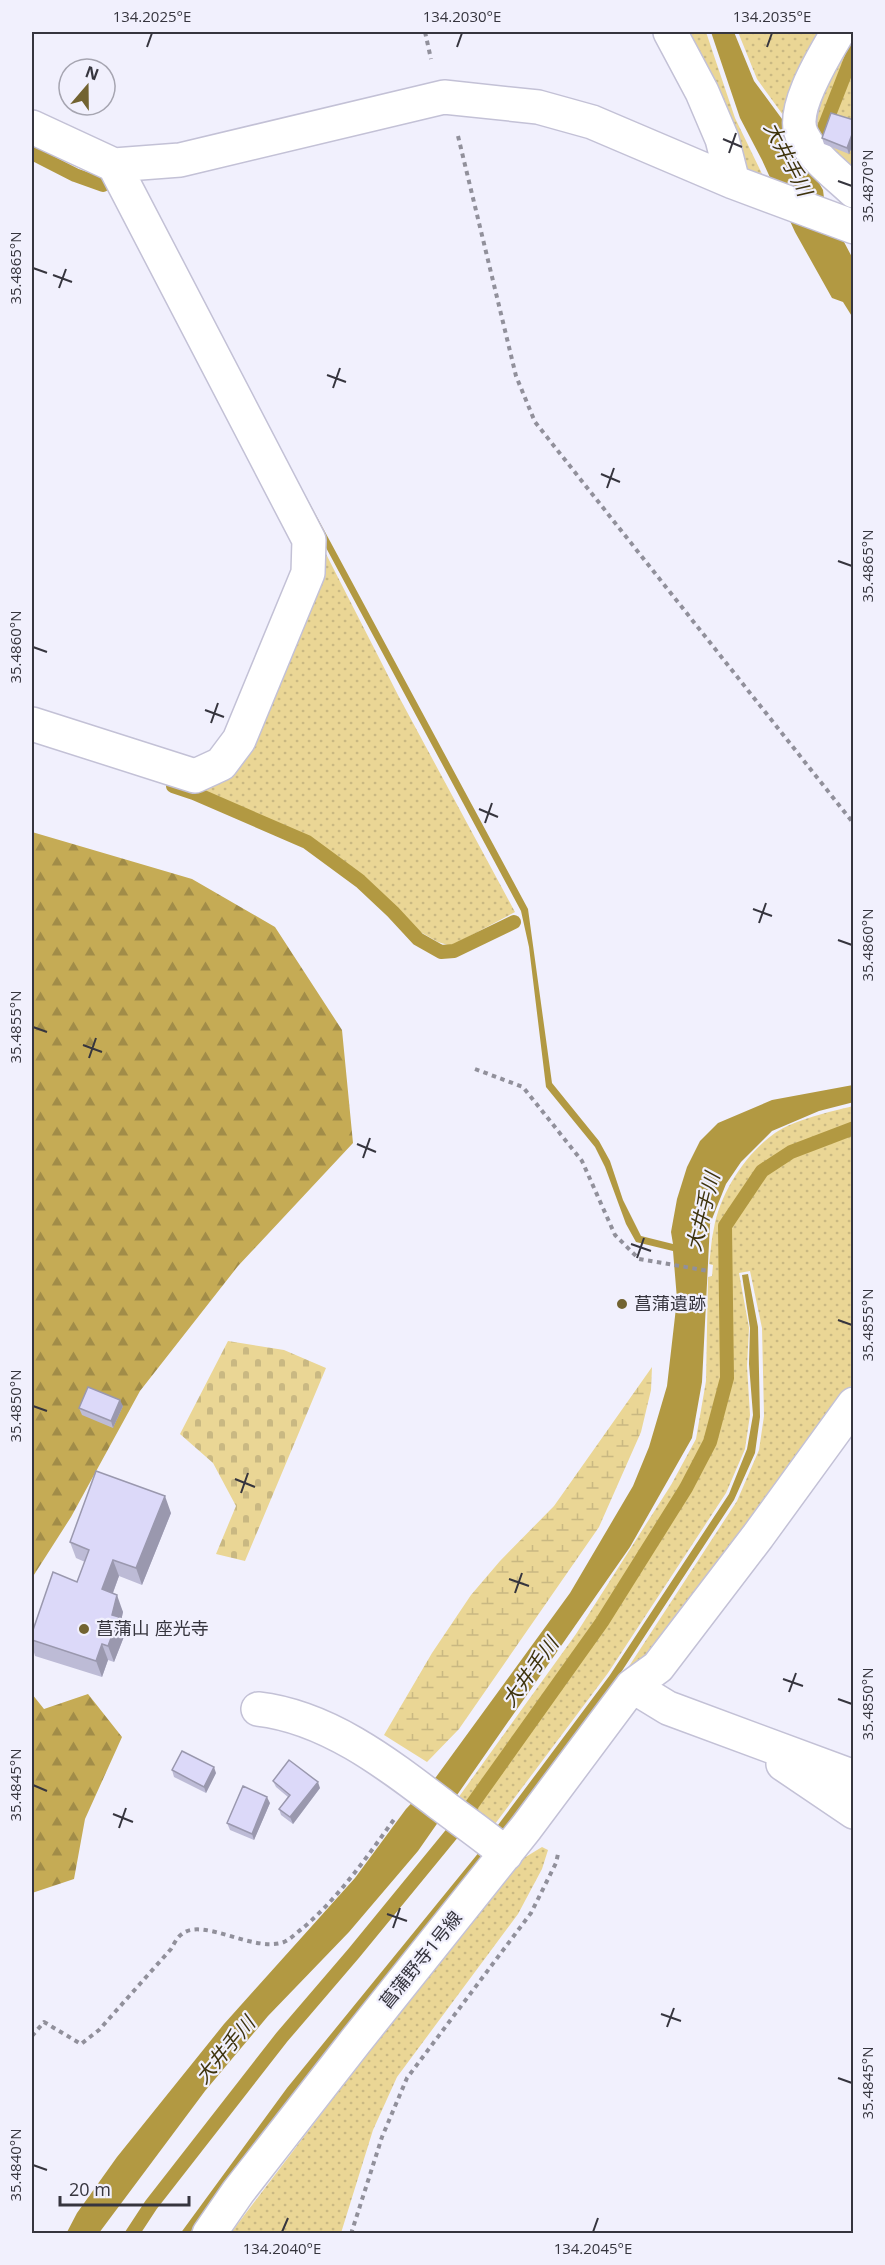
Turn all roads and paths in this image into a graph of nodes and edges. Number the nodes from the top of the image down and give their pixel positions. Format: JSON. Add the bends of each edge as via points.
{"nodes":[{"id":1,"x":425,"y":32,"type":"edge"},
{"id":2,"x":670,"y":32,"type":"edge"},
{"id":3,"x":838,"y":32,"type":"edge"},
{"id":4,"x":444,"y":97,"type":"junction"},
{"id":5,"x":32,"y":127,"type":"edge"},
{"id":6,"x":114,"y":165,"type":"junction"},
{"id":7,"x":743,"y":186,"type":"junction"},
{"id":8,"x":854,"y":191,"type":"edge"},
{"id":9,"x":851,"y":226,"type":"edge"},
{"id":10,"x":32,"y":724,"type":"edge"},
{"id":11,"x":854,"y":824,"type":"edge"},
{"id":12,"x":475,"y":1069,"type":"dead end"},
{"id":13,"x":709,"y":1271,"type":"dead end"},
{"id":14,"x":854,"y":1404,"type":"edge"},
{"id":15,"x":632,"y":1686,"type":"junction"},
{"id":16,"x":258,"y":1708,"type":"dead end"},
{"id":17,"x":738,"y":1733,"type":"junction"},
{"id":18,"x":854,"y":1777,"type":"edge"},
{"id":19,"x":399,"y":1812,"type":"dead end"},
{"id":20,"x":854,"y":1812,"type":"edge"},
{"id":21,"x":560,"y":1844,"type":"dead end"},
{"id":22,"x":506,"y":1854,"type":"junction"},
{"id":23,"x":32,"y":2036,"type":"edge"},
{"id":24,"x":209,"y":2234,"type":"edge"},
{"id":25,"x":351,"y":2234,"type":"edge"}],
"edges":[{"from":1,"to":4,"type":"path","via":[[437,86]]},
{"from":2,"to":7,"type":"street","via":[[702,92]]},
{"from":3,"to":8,"type":"street","via":[[814,73],[798,120],[802,136]]},
{"from":4,"to":6,"type":"street","via":[[180,160]]},
{"from":4,"to":7,"type":"street","via":[[538,106],[582,119]]},
{"from":4,"to":11,"type":"path","via":[[453,116],[516,376],[535,422]]},
{"from":5,"to":6,"type":"street"},
{"from":6,"to":10,"type":"street","via":[[309,540],[308,573],[239,740],[221,764],[195,776]]},
{"from":7,"to":9,"type":"street"},
{"from":12,"to":13,"type":"path","via":[[523,1088],[582,1161],[615,1235],[639,1259]]},
{"from":14,"to":15,"type":"street","name":"菖蒲野寺1号線","via":[[658,1667]]},
{"from":15,"to":17,"type":"street","via":[[668,1708]]},
{"from":15,"to":22,"type":"street","name":"菖蒲野寺1号線"},
{"from":16,"to":22,"type":"street","via":[[308,1720],[341,1736],[399,1773]]},
{"from":17,"to":18,"type":"street"},
{"from":17,"to":20,"type":"street"},
{"from":19,"to":23,"type":"path","via":[[356,1873],[286,1941],[266,1946],[201,1928],[188,1930],[99,2030],[81,2044],[44,2022]]},
{"from":21,"to":25,"type":"path","via":[[556,1863],[531,1913],[406,2078],[382,2137]]},
{"from":22,"to":24,"type":"street","name":"菖蒲野寺1号線","via":[[355,2042]]}]}
